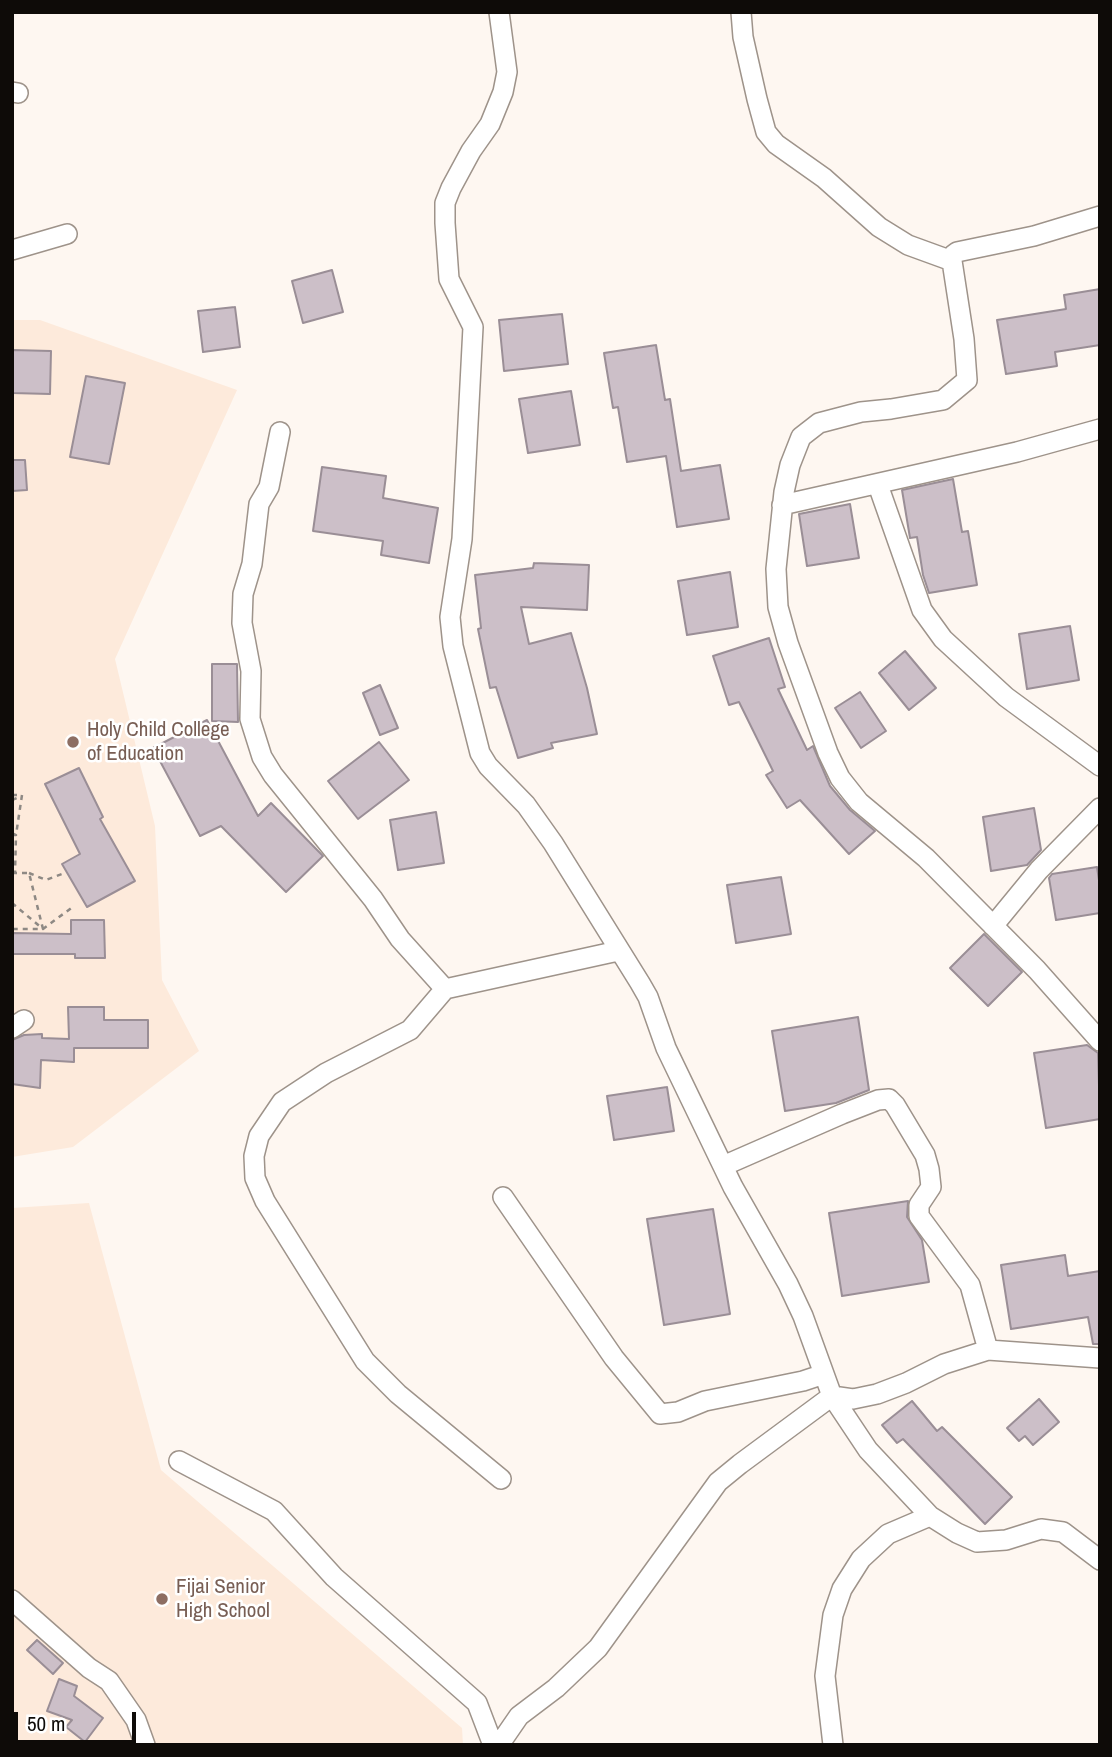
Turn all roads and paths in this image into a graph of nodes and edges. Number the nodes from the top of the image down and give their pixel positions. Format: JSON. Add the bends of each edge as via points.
{"nodes":[{"id":1,"x":499,"y":12,"type":"edge"},
{"id":2,"x":741,"y":12,"type":"edge"},
{"id":3,"x":1100,"y":216,"type":"edge"},
{"id":4,"x":67,"y":234,"type":"dead end"},
{"id":5,"x":12,"y":250,"type":"edge"},
{"id":6,"x":951,"y":261,"type":"junction"},
{"id":7,"x":1100,"y":429,"type":"edge"},
{"id":8,"x":280,"y":432,"type":"dead end"},
{"id":9,"x":878,"y":485,"type":"junction"},
{"id":10,"x":782,"y":505,"type":"junction"},
{"id":11,"x":1100,"y":766,"type":"edge"},
{"id":12,"x":12,"y":798,"type":"edge"},
{"id":13,"x":1100,"y":808,"type":"edge"},
{"id":14,"x":14,"y":834,"type":"edge"},
{"id":15,"x":14,"y":873,"type":"edge"},
{"id":16,"x":29,"y":873,"type":"junction"},
{"id":17,"x":62,"y":874,"type":"dead end"},
{"id":18,"x":12,"y":903,"type":"edge"},
{"id":19,"x":74,"y":906,"type":"dead end"},
{"id":20,"x":993,"y":926,"type":"junction"},
{"id":21,"x":12,"y":929,"type":"edge"},
{"id":22,"x":43,"y":929,"type":"junction"},
{"id":23,"x":618,"y":951,"type":"junction"},
{"id":24,"x":445,"y":989,"type":"junction"},
{"id":25,"x":1100,"y":1041,"type":"edge"},
{"id":26,"x":723,"y":1166,"type":"junction"},
{"id":27,"x":503,"y":1197,"type":"dead end"},
{"id":28,"x":988,"y":1350,"type":"junction"},
{"id":29,"x":1100,"y":1358,"type":"edge"},
{"id":30,"x":824,"y":1374,"type":"junction"},
{"id":31,"x":832,"y":1396,"type":"junction"},
{"id":32,"x":179,"y":1461,"type":"dead end"},
{"id":33,"x":501,"y":1479,"type":"dead end"},
{"id":34,"x":930,"y":1516,"type":"junction"},
{"id":35,"x":1100,"y":1560,"type":"edge"},
{"id":36,"x":12,"y":1600,"type":"edge"},
{"id":37,"x":145,"y":1745,"type":"edge"},
{"id":38,"x":493,"y":1745,"type":"edge"},
{"id":39,"x":499,"y":1745,"type":"edge"},
{"id":40,"x":833,"y":1745,"type":"edge"}],
"edges":[{"from":1,"to":23,"type":"street","via":[[507,72],[503,92],[446,203],[449,278],[473,327],[462,539],[450,617],[453,646],[488,766],[526,805],[553,843]]},
{"from":2,"to":6,"type":"street","via":[[757,99],[766,132],[776,144],[824,178],[879,227],[908,245]]},
{"from":3,"to":6,"type":"street","via":[[957,252]]},
{"from":4,"to":5,"type":"street"},
{"from":6,"to":10,"type":"street","via":[[967,380],[943,400],[819,423],[802,437],[790,465]]},
{"from":7,"to":9,"type":"street"},
{"from":8,"to":24,"type":"street","via":[[269,486],[259,504],[252,564],[243,594],[255,739],[262,757],[300,810]]},
{"from":9,"to":10,"type":"street"},
{"from":9,"to":11,"type":"street","via":[[922,610],[943,639],[1006,697]]},
{"from":10,"to":20,"type":"street","via":[[778,607],[840,778],[859,802],[926,858]]},
{"from":12,"to":14,"type":"path","via":[[22,795]]},
{"from":13,"to":20,"type":"street","via":[[1039,870]]},
{"from":14,"to":15,"type":"path"},
{"from":15,"to":16,"type":"path"},
{"from":16,"to":17,"type":"path","via":[[46,880]]},
{"from":16,"to":22,"type":"path"},
{"from":18,"to":22,"type":"path"},
{"from":19,"to":22,"type":"path"},
{"from":20,"to":25,"type":"street"},
{"from":21,"to":22,"type":"path"},
{"from":23,"to":24,"type":"street"},
{"from":23,"to":26,"type":"street","via":[[648,997],[666,1048]]},
{"from":24,"to":33,"type":"street","via":[[410,1030],[326,1073],[282,1102],[259,1136],[255,1178],[365,1361]]},
{"from":26,"to":28,"type":"street","via":[[842,1114],[889,1099],[929,1169],[931,1187],[919,1205],[919,1216],[970,1285]]},
{"from":26,"to":30,"type":"street","via":[[788,1284]]},
{"from":27,"to":30,"type":"street","via":[[614,1358],[660,1414]]},
{"from":28,"to":29,"type":"street"},
{"from":28,"to":31,"type":"street","via":[[877,1394],[853,1399]]},
{"from":30,"to":31,"type":"street"},
{"from":31,"to":34,"type":"street","via":[[868,1450]]},
{"from":31,"to":39,"type":"street","via":[[718,1482],[598,1648],[519,1716]]},
{"from":32,"to":38,"type":"street","via":[[274,1511],[334,1577],[477,1703]]},
{"from":34,"to":35,"type":"street","via":[[977,1542],[1041,1529],[1063,1532]]},
{"from":34,"to":40,"type":"street","via":[[888,1534],[861,1559],[842,1589],[833,1615],[825,1676]]},
{"from":36,"to":37,"type":"street","via":[[108,1681],[136,1720]]}]}
